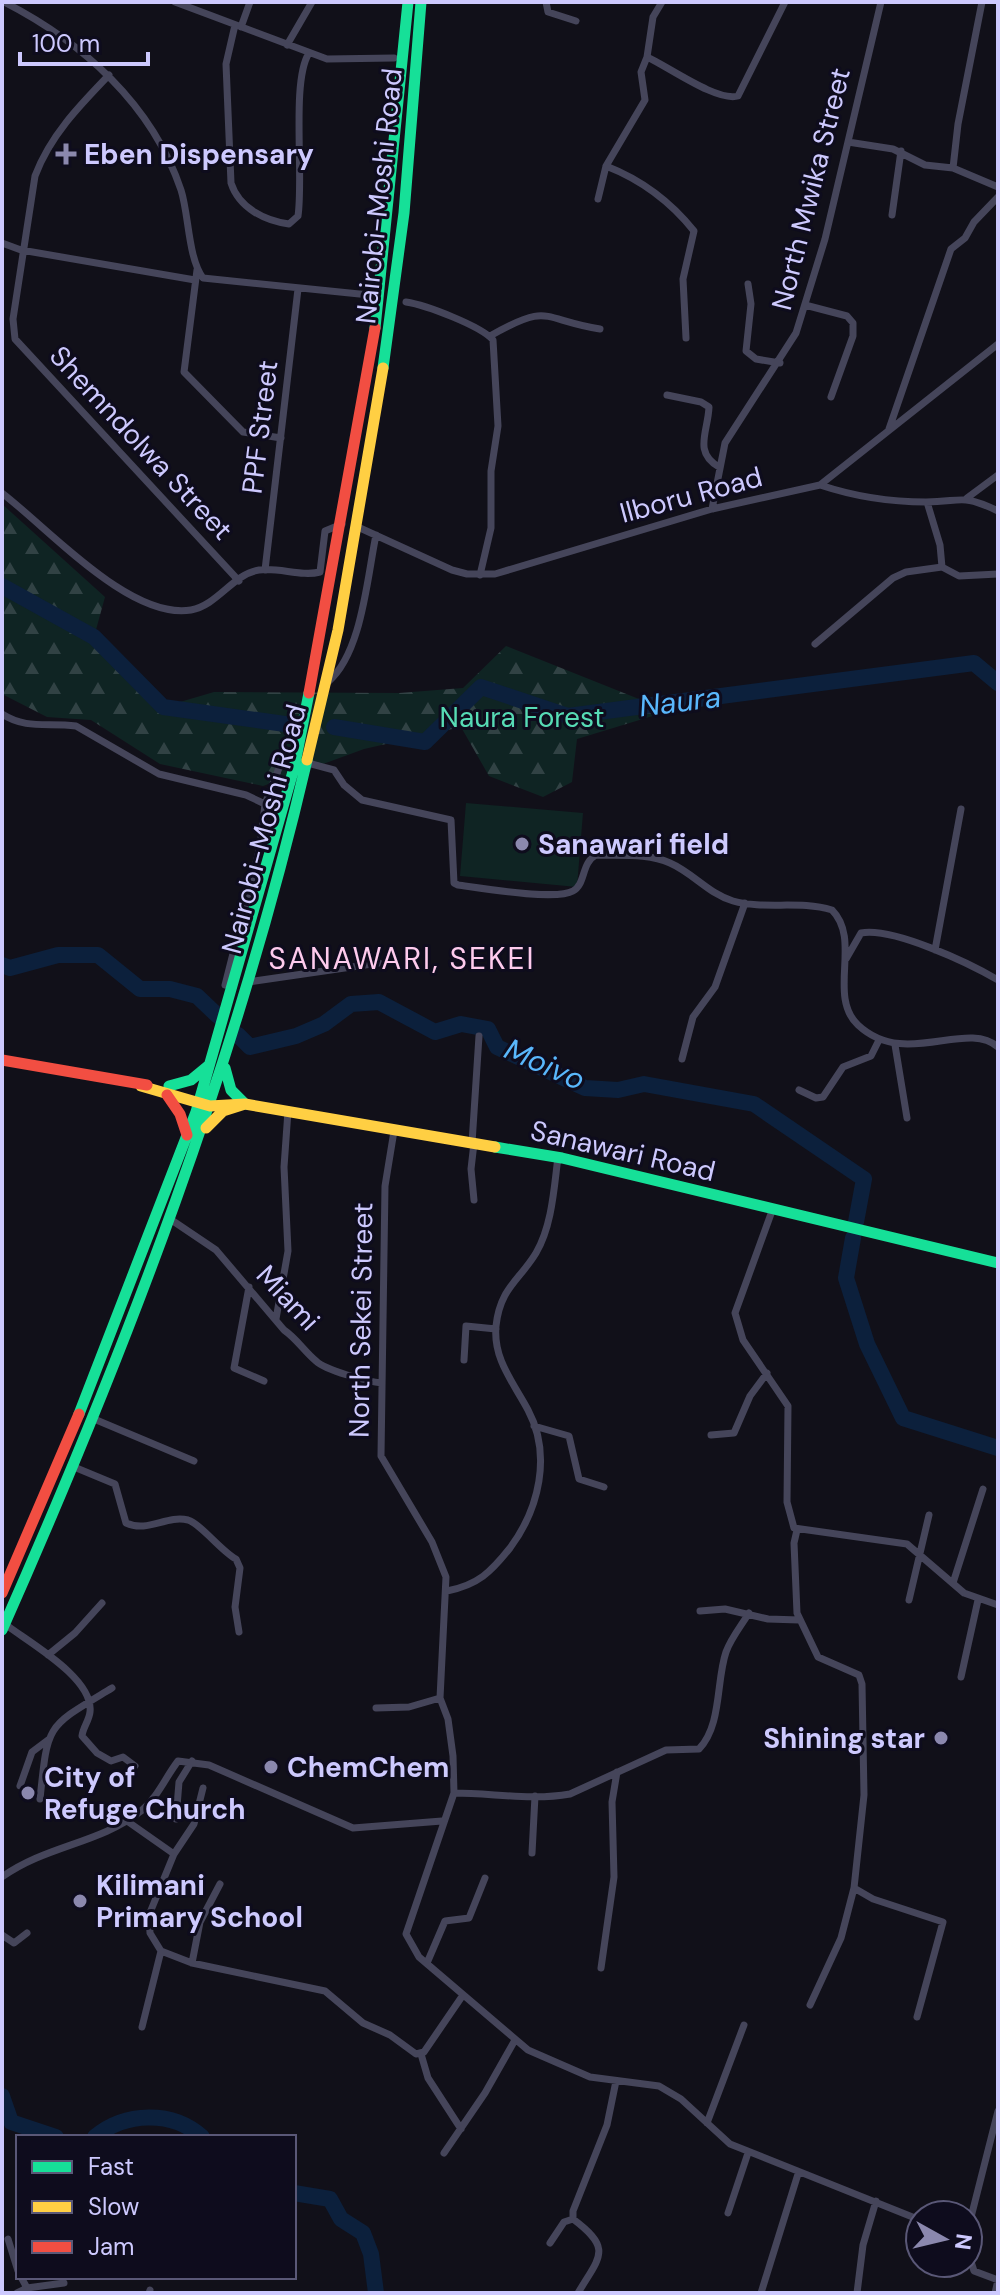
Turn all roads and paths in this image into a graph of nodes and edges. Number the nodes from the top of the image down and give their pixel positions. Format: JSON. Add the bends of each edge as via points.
{"nodes":[{"id":1,"x":4,"y":2,"type":"edge"},
{"id":2,"x":250,"y":2,"type":"edge"},
{"id":3,"x":312,"y":2,"type":"edge"},
{"id":4,"x":408,"y":2,"type":"edge"},
{"id":5,"x":421,"y":2,"type":"edge"},
{"id":6,"x":546,"y":2,"type":"edge"},
{"id":7,"x":662,"y":2,"type":"edge"},
{"id":8,"x":785,"y":2,"type":"edge"},
{"id":9,"x":881,"y":2,"type":"edge"},
{"id":10,"x":982,"y":2,"type":"edge"},
{"id":11,"x":181,"y":3,"type":"edge"},
{"id":12,"x":576,"y":21,"type":"dead end"},
{"id":13,"x":238,"y":26,"type":"junction"},
{"id":14,"x":287,"y":45,"type":"junction"},
{"id":15,"x":309,"y":53,"type":"junction"},
{"id":16,"x":647,"y":57,"type":"junction"},
{"id":17,"x":394,"y":58,"type":"dead end"},
{"id":18,"x":109,"y":75,"type":"junction"},
{"id":19,"x":848,"y":142,"type":"junction"},
{"id":20,"x":901,"y":151,"type":"junction"},
{"id":21,"x":606,"y":166,"type":"junction"},
{"id":22,"x":953,"y":168,"type":"junction"},
{"id":23,"x":998,"y":187,"type":"edge"},
{"id":24,"x":998,"y":197,"type":"edge"},
{"id":25,"x":598,"y":199,"type":"dead end"},
{"id":26,"x":892,"y":215,"type":"dead end"},
{"id":27,"x":2,"y":243,"type":"edge"},
{"id":28,"x":21,"y":250,"type":"junction"},
{"id":29,"x":197,"y":270,"type":"junction"},
{"id":30,"x":195,"y":280,"type":"junction"},
{"id":31,"x":748,"y":284,"type":"dead end"},
{"id":32,"x":298,"y":289,"type":"junction"},
{"id":33,"x":380,"y":296,"type":"junction"},
{"id":34,"x":406,"y":302,"type":"dead end"},
{"id":35,"x":805,"y":305,"type":"junction"},
{"id":36,"x":600,"y":329,"type":"dead end"},
{"id":37,"x":490,"y":336,"type":"junction"},
{"id":38,"x":686,"y":338,"type":"dead end"},
{"id":39,"x":998,"y":344,"type":"edge"},
{"id":40,"x":780,"y":363,"type":"junction"},
{"id":41,"x":667,"y":395,"type":"dead end"},
{"id":42,"x":831,"y":397,"type":"dead end"},
{"id":43,"x":889,"y":430,"type":"junction"},
{"id":44,"x":281,"y":438,"type":"junction"},
{"id":45,"x":719,"y":467,"type":"junction"},
{"id":46,"x":998,"y":475,"type":"edge"},
{"id":47,"x":820,"y":485,"type":"junction"},
{"id":48,"x":2,"y":493,"type":"edge"},
{"id":49,"x":967,"y":498,"type":"junction"},
{"id":50,"x":927,"y":502,"type":"junction"},
{"id":51,"x":712,"y":509,"type":"junction"},
{"id":52,"x":998,"y":511,"type":"edge"},
{"id":53,"x":342,"y":524,"type":"junction"},
{"id":54,"x":360,"y":528,"type":"junction"},
{"id":55,"x":376,"y":535,"type":"junction"},
{"id":56,"x":942,"y":567,"type":"junction"},
{"id":57,"x":265,"y":570,"type":"junction"},
{"id":58,"x":998,"y":574,"type":"edge"},
{"id":59,"x":480,"y":575,"type":"junction"},
{"id":60,"x":239,"y":581,"type":"junction"},
{"id":61,"x":815,"y":644,"type":"dead end"},
{"id":62,"x":327,"y":683,"type":"junction"},
{"id":63,"x":2,"y":714,"type":"edge"},
{"id":64,"x":300,"y":741,"type":"junction"},
{"id":65,"x":308,"y":763,"type":"junction"},
{"id":66,"x":265,"y":804,"type":"junction"},
{"id":67,"x":961,"y":809,"type":"dead end"},
{"id":68,"x":745,"y":903,"type":"junction"},
{"id":69,"x":935,"y":950,"type":"junction"},
{"id":70,"x":846,"y":959,"type":"junction"},
{"id":71,"x":379,"y":963,"type":"dead end"},
{"id":72,"x":998,"y":980,"type":"edge"},
{"id":73,"x":248,"y":982,"type":"junction"},
{"id":74,"x":227,"y":1007,"type":"junction"},
{"id":75,"x":479,"y":1036,"type":"dead end"},
{"id":76,"x":879,"y":1040,"type":"junction"},
{"id":77,"x":895,"y":1045,"type":"junction"},
{"id":78,"x":998,"y":1047,"type":"edge"},
{"id":79,"x":228,"y":1051,"type":"junction"},
{"id":80,"x":682,"y":1059,"type":"dead end"},
{"id":81,"x":2,"y":1060,"type":"edge"},
{"id":82,"x":208,"y":1066,"type":"junction"},
{"id":83,"x":168,"y":1090,"type":"junction"},
{"id":84,"x":799,"y":1090,"type":"dead end"},
{"id":85,"x":206,"y":1098,"type":"junction"},
{"id":86,"x":239,"y":1103,"type":"junction"},
{"id":87,"x":288,"y":1111,"type":"junction"},
{"id":88,"x":907,"y":1118,"type":"dead end"},
{"id":89,"x":394,"y":1131,"type":"junction"},
{"id":90,"x":202,"y":1133,"type":"junction"},
{"id":91,"x":187,"y":1135,"type":"junction"},
{"id":92,"x":473,"y":1143,"type":"junction"},
{"id":93,"x":558,"y":1157,"type":"junction"},
{"id":94,"x":474,"y":1200,"type":"dead end"},
{"id":95,"x":772,"y":1211,"type":"junction"},
{"id":96,"x":173,"y":1221,"type":"junction"},
{"id":97,"x":998,"y":1263,"type":"edge"},
{"id":98,"x":249,"y":1287,"type":"junction"},
{"id":99,"x":276,"y":1319,"type":"junction"},
{"id":100,"x":496,"y":1329,"type":"junction"},
{"id":101,"x":464,"y":1360,"type":"dead end"},
{"id":102,"x":767,"y":1373,"type":"junction"},
{"id":103,"x":264,"y":1381,"type":"dead end"},
{"id":104,"x":382,"y":1383,"type":"junction"},
{"id":105,"x":94,"y":1419,"type":"junction"},
{"id":106,"x":534,"y":1426,"type":"junction"},
{"id":107,"x":711,"y":1435,"type":"dead end"},
{"id":108,"x":194,"y":1461,"type":"dead end"},
{"id":109,"x":74,"y":1467,"type":"junction"},
{"id":110,"x":604,"y":1487,"type":"dead end"},
{"id":111,"x":983,"y":1489,"type":"dead end"},
{"id":112,"x":929,"y":1515,"type":"dead end"},
{"id":113,"x":797,"y":1530,"type":"junction"},
{"id":114,"x":920,"y":1554,"type":"junction"},
{"id":115,"x":953,"y":1583,"type":"junction"},
{"id":116,"x":447,"y":1591,"type":"junction"},
{"id":117,"x":2,"y":1593,"type":"edge"},
{"id":118,"x":909,"y":1600,"type":"dead end"},
{"id":119,"x":978,"y":1600,"type":"junction"},
{"id":120,"x":102,"y":1603,"type":"dead end"},
{"id":121,"x":998,"y":1605,"type":"edge"},
{"id":122,"x":700,"y":1611,"type":"dead end"},
{"id":123,"x":749,"y":1613,"type":"junction"},
{"id":124,"x":799,"y":1620,"type":"junction"},
{"id":125,"x":3,"y":1627,"type":"edge"},
{"id":126,"x":239,"y":1632,"type":"dead end"},
{"id":127,"x":48,"y":1655,"type":"junction"},
{"id":128,"x":961,"y":1677,"type":"dead end"},
{"id":129,"x":112,"y":1688,"type":"dead end"},
{"id":130,"x":440,"y":1698,"type":"junction"},
{"id":131,"x":89,"y":1702,"type":"junction"},
{"id":132,"x":376,"y":1708,"type":"dead end"},
{"id":133,"x":48,"y":1740,"type":"junction"},
{"id":134,"x":192,"y":1761,"type":"junction"},
{"id":135,"x":135,"y":1766,"type":"dead end"},
{"id":136,"x":617,"y":1772,"type":"junction"},
{"id":137,"x":20,"y":1786,"type":"dead end"},
{"id":138,"x":203,"y":1788,"type":"dead end"},
{"id":139,"x":454,"y":1793,"type":"junction"},
{"id":140,"x":535,"y":1796,"type":"junction"},
{"id":141,"x":40,"y":1799,"type":"dead end"},
{"id":142,"x":176,"y":1819,"type":"dead end"},
{"id":143,"x":127,"y":1821,"type":"junction"},
{"id":144,"x":442,"y":1821,"type":"junction"},
{"id":145,"x":532,"y":1853,"type":"dead end"},
{"id":146,"x":174,"y":1854,"type":"junction"},
{"id":147,"x":2,"y":1877,"type":"edge"},
{"id":148,"x":485,"y":1878,"type":"dead end"},
{"id":149,"x":220,"y":1884,"type":"dead end"},
{"id":150,"x":854,"y":1888,"type":"junction"},
{"id":151,"x":27,"y":1933,"type":"dead end"},
{"id":152,"x":2,"y":1935,"type":"edge"},
{"id":153,"x":161,"y":1951,"type":"junction"},
{"id":154,"x":192,"y":1963,"type":"junction"},
{"id":155,"x":427,"y":1963,"type":"junction"},
{"id":156,"x":601,"y":1968,"type":"dead end"},
{"id":157,"x":463,"y":1995,"type":"junction"},
{"id":158,"x":810,"y":2005,"type":"dead end"},
{"id":159,"x":917,"y":2017,"type":"dead end"},
{"id":160,"x":744,"y":2025,"type":"dead end"},
{"id":161,"x":142,"y":2027,"type":"dead end"},
{"id":162,"x":515,"y":2040,"type":"junction"},
{"id":163,"x":421,"y":2054,"type":"junction"},
{"id":164,"x":616,"y":2081,"type":"junction"},
{"id":165,"x":998,"y":2111,"type":"edge"},
{"id":166,"x":707,"y":2123,"type":"junction"},
{"id":167,"x":461,"y":2129,"type":"junction"},
{"id":168,"x":444,"y":2153,"type":"dead end"},
{"id":169,"x":748,"y":2153,"type":"junction"},
{"id":170,"x":798,"y":2174,"type":"junction"},
{"id":171,"x":976,"y":2199,"type":"edge"},
{"id":172,"x":876,"y":2201,"type":"junction"},
{"id":173,"x":728,"y":2213,"type":"dead end"},
{"id":174,"x":904,"y":2213,"type":"edge"},
{"id":175,"x":573,"y":2219,"type":"junction"},
{"id":176,"x":8,"y":2239,"type":"dead end"},
{"id":177,"x":550,"y":2243,"type":"dead end"},
{"id":178,"x":16,"y":2265,"type":"edge"},
{"id":179,"x":22,"y":2279,"type":"edge"},
{"id":180,"x":998,"y":2280,"type":"edge"},
{"id":181,"x":64,"y":2283,"type":"dead end"},
{"id":182,"x":27,"y":2288,"type":"junction"},
{"id":183,"x":17,"y":2293,"type":"edge"},
{"id":184,"x":578,"y":2293,"type":"edge"},
{"id":185,"x":761,"y":2293,"type":"edge"},
{"id":186,"x":857,"y":2293,"type":"edge"},
{"id":187,"x":995,"y":2293,"type":"edge"}],
"edges":[{"from":1,"to":18,"type":"street","via":[[45,23]]},
{"from":2,"to":13,"type":"street"},
{"from":3,"to":14,"type":"street"},
{"from":4,"to":33,"type":"main road","name":"Nairobi-Moshi Road"},
{"from":5,"to":54,"type":"main road","name":"Nairobi-Moshi Road","via":[[394,301]]},
{"from":6,"to":12,"type":"street","via":[[548,12]]},
{"from":7,"to":16,"type":"street","via":[[653,17]]},
{"from":8,"to":16,"type":"street","via":[[738,96],[711,92]]},
{"from":9,"to":19,"type":"street","name":"North Mwika Street"},
{"from":10,"to":22,"type":"street"},
{"from":11,"to":13,"type":"street"},
{"from":13,"to":14,"type":"street"},
{"from":13,"to":15,"type":"street","via":[[226,64],[231,183],[240,199],[271,221],[289,224],[298,216],[300,82]]},
{"from":14,"to":15,"type":"street"},
{"from":15,"to":17,"type":"street","via":[[338,61]]},
{"from":16,"to":21,"type":"street","via":[[640,77],[643,104]]},
{"from":18,"to":28,"type":"street","via":[[43,154]]},
{"from":18,"to":29,"type":"street","via":[[173,169]]},
{"from":19,"to":20,"type":"street"},
{"from":19,"to":35,"type":"street","name":"North Mwika Street"},
{"from":20,"to":22,"type":"street","via":[[925,165]]},
{"from":20,"to":26,"type":"street"},
{"from":21,"to":25,"type":"street"},
{"from":21,"to":38,"type":"street","via":[[661,196],[694,231],[683,279]]},
{"from":22,"to":23,"type":"street"},
{"from":24,"to":43,"type":"street","via":[[951,249]]},
{"from":27,"to":28,"type":"street"},
{"from":28,"to":30,"type":"street"},
{"from":28,"to":60,"type":"street","name":"Shemndolwa Street","via":[[11,335]]},
{"from":29,"to":30,"type":"street"},
{"from":29,"to":32,"type":"street","via":[[214,281]]},
{"from":30,"to":44,"type":"street","via":[[184,372],[243,432]]},
{"from":31,"to":40,"type":"street","via":[[746,351],[756,359]]},
{"from":32,"to":33,"type":"street"},
{"from":32,"to":44,"type":"street","name":"PPF Street"},
{"from":33,"to":53,"type":"main road","name":"Nairobi-Moshi Road"},
{"from":34,"to":37,"type":"street"},
{"from":35,"to":40,"type":"street","name":"North Mwika Street"},
{"from":35,"to":42,"type":"street","via":[[847,316],[853,323]]},
{"from":36,"to":37,"type":"street","via":[[544,313]]},
{"from":37,"to":59,"type":"street","via":[[498,426],[491,528]]},
{"from":39,"to":43,"type":"street","name":"Ilboru Road"},
{"from":40,"to":45,"type":"street","name":"North Mwika Street","via":[[733,428]]},
{"from":41,"to":45,"type":"street","via":[[709,407],[702,449]]},
{"from":43,"to":47,"type":"street","name":"Ilboru Road"},
{"from":44,"to":57,"type":"street","name":"PPF Street"},
{"from":45,"to":51,"type":"street","name":"North Mwika Street"},
{"from":46,"to":49,"type":"street"},
{"from":47,"to":50,"type":"street","via":[[863,496]]},
{"from":47,"to":51,"type":"street","name":"Ilboru Road"},
{"from":48,"to":60,"type":"street","via":[[125,594],[149,607],[194,610]]},
{"from":49,"to":50,"type":"street"},
{"from":49,"to":52,"type":"street"},
{"from":50,"to":56,"type":"street"},
{"from":51,"to":59,"type":"street","name":"Ilboru Road"},
{"from":53,"to":57,"type":"street","via":[[325,531],[320,572]]},
{"from":53,"to":64,"type":"main road","name":"Nairobi-Moshi Road"},
{"from":54,"to":55,"type":"street","name":"Ilboru Road"},
{"from":54,"to":62,"type":"main road","name":"Nairobi-Moshi Road"},
{"from":55,"to":59,"type":"street","name":"Ilboru Road","via":[[452,570]]},
{"from":55,"to":62,"type":"street","via":[[353,641],[337,675]]},
{"from":56,"to":58,"type":"street","via":[[959,576]]},
{"from":56,"to":61,"type":"street","via":[[893,578]]},
{"from":57,"to":60,"type":"street"},
{"from":62,"to":65,"type":"main road","name":"Nairobi-Moshi Road"},
{"from":63,"to":66,"type":"street","via":[[28,726],[76,726],[159,774]]},
{"from":64,"to":66,"type":"street","via":[[279,768]]},
{"from":64,"to":74,"type":"main road","name":"Nairobi-Moshi Road"},
{"from":65,"to":68,"type":"street","via":[[334,770],[362,800],[451,820],[453,877],[458,885],[571,892],[596,855],[648,857],[667,861],[714,893]]},
{"from":65,"to":73,"type":"main road","name":"Nairobi-Moshi Road"},
{"from":66,"to":74,"type":"street","via":[[260,847],[222,1001]]},
{"from":67,"to":69,"type":"street"},
{"from":68,"to":70,"type":"street","via":[[800,903],[832,910],[843,926]]},
{"from":68,"to":80,"type":"street","via":[[715,987],[693,1017]]},
{"from":69,"to":70,"type":"street","via":[[865,932]]},
{"from":69,"to":72,"type":"street"},
{"from":70,"to":76,"type":"street","via":[[849,1012]]},
{"from":71,"to":73,"type":"street"},
{"from":73,"to":79,"type":"main road","name":"Nairobi-Moshi Road"},
{"from":74,"to":82,"type":"main road","name":"Nairobi-Moshi Road"},
{"from":75,"to":92,"type":"street"},
{"from":76,"to":77,"type":"street"},
{"from":76,"to":84,"type":"street","via":[[871,1056],[843,1067],[823,1097]]},
{"from":77,"to":78,"type":"street","via":[[970,1039]]},
{"from":77,"to":88,"type":"street"},
{"from":79,"to":85,"type":"main road","name":"Nairobi-Moshi Road"},
{"from":79,"to":86,"type":"main road","via":[[225,1079]]},
{"from":81,"to":83,"type":"main road","name":"Sanawari Road"},
{"from":82,"to":83,"type":"main road"},
{"from":82,"to":85,"type":"main road","name":"Nairobi-Moshi Road"},
{"from":83,"to":85,"type":"main road","name":"Sanawari Road"},
{"from":83,"to":91,"type":"main road"},
{"from":85,"to":86,"type":"main road","name":"Sanawari Road"},
{"from":85,"to":90,"type":"main road","name":"Nairobi-Moshi Road"},
{"from":85,"to":91,"type":"main road","name":"Nairobi-Moshi Road"},
{"from":86,"to":87,"type":"main road","name":"Sanawari Road"},
{"from":86,"to":90,"type":"main road"},
{"from":87,"to":89,"type":"main road","name":"Sanawari Road"},
{"from":87,"to":99,"type":"street","via":[[288,1251]]},
{"from":89,"to":92,"type":"main road","name":"Sanawari Road"},
{"from":89,"to":104,"type":"street","name":"North Sekei Street","via":[[385,1186]]},
{"from":90,"to":96,"type":"main road","name":"Nairobi-Moshi Road"},
{"from":91,"to":117,"type":"main road","name":"Nairobi-Moshi Road","via":[[74,1428]]},
{"from":92,"to":93,"type":"main road","name":"Sanawari Road"},
{"from":92,"to":94,"type":"street"},
{"from":93,"to":95,"type":"main road","name":"Sanawari Road"},
{"from":93,"to":100,"type":"street","via":[[540,1242],[505,1291]]},
{"from":95,"to":97,"type":"main road","name":"Sanawari Road"},
{"from":95,"to":102,"type":"street","via":[[735,1313],[743,1340]]},
{"from":96,"to":98,"type":"street","name":"Miami","via":[[216,1250]]},
{"from":96,"to":105,"type":"main road","name":"Nairobi-Moshi Road"},
{"from":98,"to":99,"type":"street","name":"Miami"},
{"from":98,"to":103,"type":"street","via":[[234,1365]]},
{"from":99,"to":104,"type":"street","name":"Miami","via":[[317,1362]]},
{"from":100,"to":101,"type":"street","via":[[466,1326]]},
{"from":100,"to":106,"type":"street","via":[[499,1359]]},
{"from":102,"to":107,"type":"street","via":[[734,1433]]},
{"from":102,"to":113,"type":"street","via":[[788,1406],[787,1502]]},
{"from":104,"to":116,"type":"street","name":"North Sekei Street","via":[[381,1456],[432,1542]]},
{"from":105,"to":108,"type":"street"},
{"from":105,"to":109,"type":"main road","name":"Nairobi-Moshi Road"},
{"from":106,"to":110,"type":"street","via":[[569,1436],[579,1479]]},
{"from":106,"to":116,"type":"street","via":[[540,1488],[531,1512],[486,1577]]},
{"from":109,"to":125,"type":"main road","name":"Nairobi-Moshi Road"},
{"from":109,"to":126,"type":"street","via":[[115,1484],[126,1523],[138,1527],[192,1521],[236,1559]]},
{"from":111,"to":115,"type":"street"},
{"from":112,"to":114,"type":"street"},
{"from":113,"to":114,"type":"street","via":[[897,1541]]},
{"from":113,"to":124,"type":"street"},
{"from":114,"to":115,"type":"street"},
{"from":114,"to":118,"type":"street"},
{"from":115,"to":119,"type":"street"},
{"from":116,"to":130,"type":"street","name":"North Sekei Street"},
{"from":119,"to":121,"type":"street"},
{"from":119,"to":128,"type":"street"},
{"from":120,"to":127,"type":"street"},
{"from":122,"to":123,"type":"street"},
{"from":123,"to":124,"type":"street"},
{"from":123,"to":136,"type":"street","via":[[727,1649],[704,1744],[690,1751],[666,1750]]},
{"from":124,"to":150,"type":"street","via":[[818,1657],[862,1679],[864,1795]]},
{"from":125,"to":127,"type":"street"},
{"from":127,"to":131,"type":"street","via":[[74,1677]]},
{"from":129,"to":131,"type":"street"},
{"from":130,"to":132,"type":"street","via":[[409,1707]]},
{"from":130,"to":139,"type":"street","name":"North Sekei Street","via":[[452,1739]]},
{"from":131,"to":133,"type":"street","via":[[58,1722]]},
{"from":131,"to":135,"type":"street","via":[[85,1740],[107,1760],[123,1757]]},
{"from":133,"to":137,"type":"street","via":[[32,1752]]},
{"from":133,"to":141,"type":"street"},
{"from":134,"to":142,"type":"street","via":[[179,1782]]},
{"from":134,"to":143,"type":"street","via":[[178,1761],[159,1793]]},
{"from":134,"to":144,"type":"street","via":[[353,1828]]},
{"from":136,"to":140,"type":"street","via":[[570,1794]]},
{"from":136,"to":156,"type":"street","via":[[611,1815],[614,1877]]},
{"from":138,"to":146,"type":"street","via":[[194,1824]]},
{"from":139,"to":140,"type":"street"},
{"from":139,"to":144,"type":"street","name":"North Sekei Street"},
{"from":140,"to":145,"type":"street"},
{"from":143,"to":146,"type":"street"},
{"from":143,"to":147,"type":"street","via":[[96,1837],[52,1849]]},
{"from":144,"to":155,"type":"street","name":"North Sekei Street","via":[[406,1934]]},
{"from":146,"to":153,"type":"street","via":[[149,1915],[150,1933]]},
{"from":148,"to":155,"type":"street","via":[[467,1920],[445,1921]]},
{"from":149,"to":154,"type":"street","via":[[200,1922]]},
{"from":150,"to":158,"type":"street","via":[[841,1938]]},
{"from":150,"to":159,"type":"street","via":[[943,1922]]},
{"from":151,"to":152,"type":"street","via":[[14,1943]]},
{"from":153,"to":154,"type":"street"},
{"from":153,"to":161,"type":"street"},
{"from":154,"to":163,"type":"street","via":[[325,1991],[372,2029]]},
{"from":155,"to":157,"type":"street","name":"North Sekei Street"},
{"from":157,"to":162,"type":"street","name":"North Sekei Street"},
{"from":157,"to":163,"type":"street"},
{"from":160,"to":166,"type":"street"},
{"from":162,"to":164,"type":"street","name":"North Sekei Street","via":[[561,2066]]},
{"from":162,"to":167,"type":"street"},
{"from":163,"to":167,"type":"street","via":[[428,2078]]},
{"from":164,"to":166,"type":"street","name":"North Sekei Street","via":[[659,2086]]},
{"from":164,"to":175,"type":"street","via":[[607,2125]]},
{"from":165,"to":171,"type":"street"},
{"from":166,"to":169,"type":"street","name":"North Sekei Street","via":[[722,2139]]},
{"from":167,"to":168,"type":"street"},
{"from":169,"to":170,"type":"street","name":"North Sekei Street"},
{"from":169,"to":173,"type":"street"},
{"from":170,"to":172,"type":"street","name":"North Sekei Street"},
{"from":170,"to":185,"type":"street"},
{"from":172,"to":174,"type":"street","name":"North Sekei Street"},
{"from":172,"to":186,"type":"street"},
{"from":175,"to":177,"type":"street","via":[[564,2222]]},
{"from":175,"to":184,"type":"street","via":[[596,2238],[601,2256]]},
{"from":176,"to":178,"type":"street"},
{"from":179,"to":182,"type":"street"},
{"from":180,"to":187,"type":"street"},
{"from":181,"to":182,"type":"street"},
{"from":182,"to":183,"type":"street"}]}
